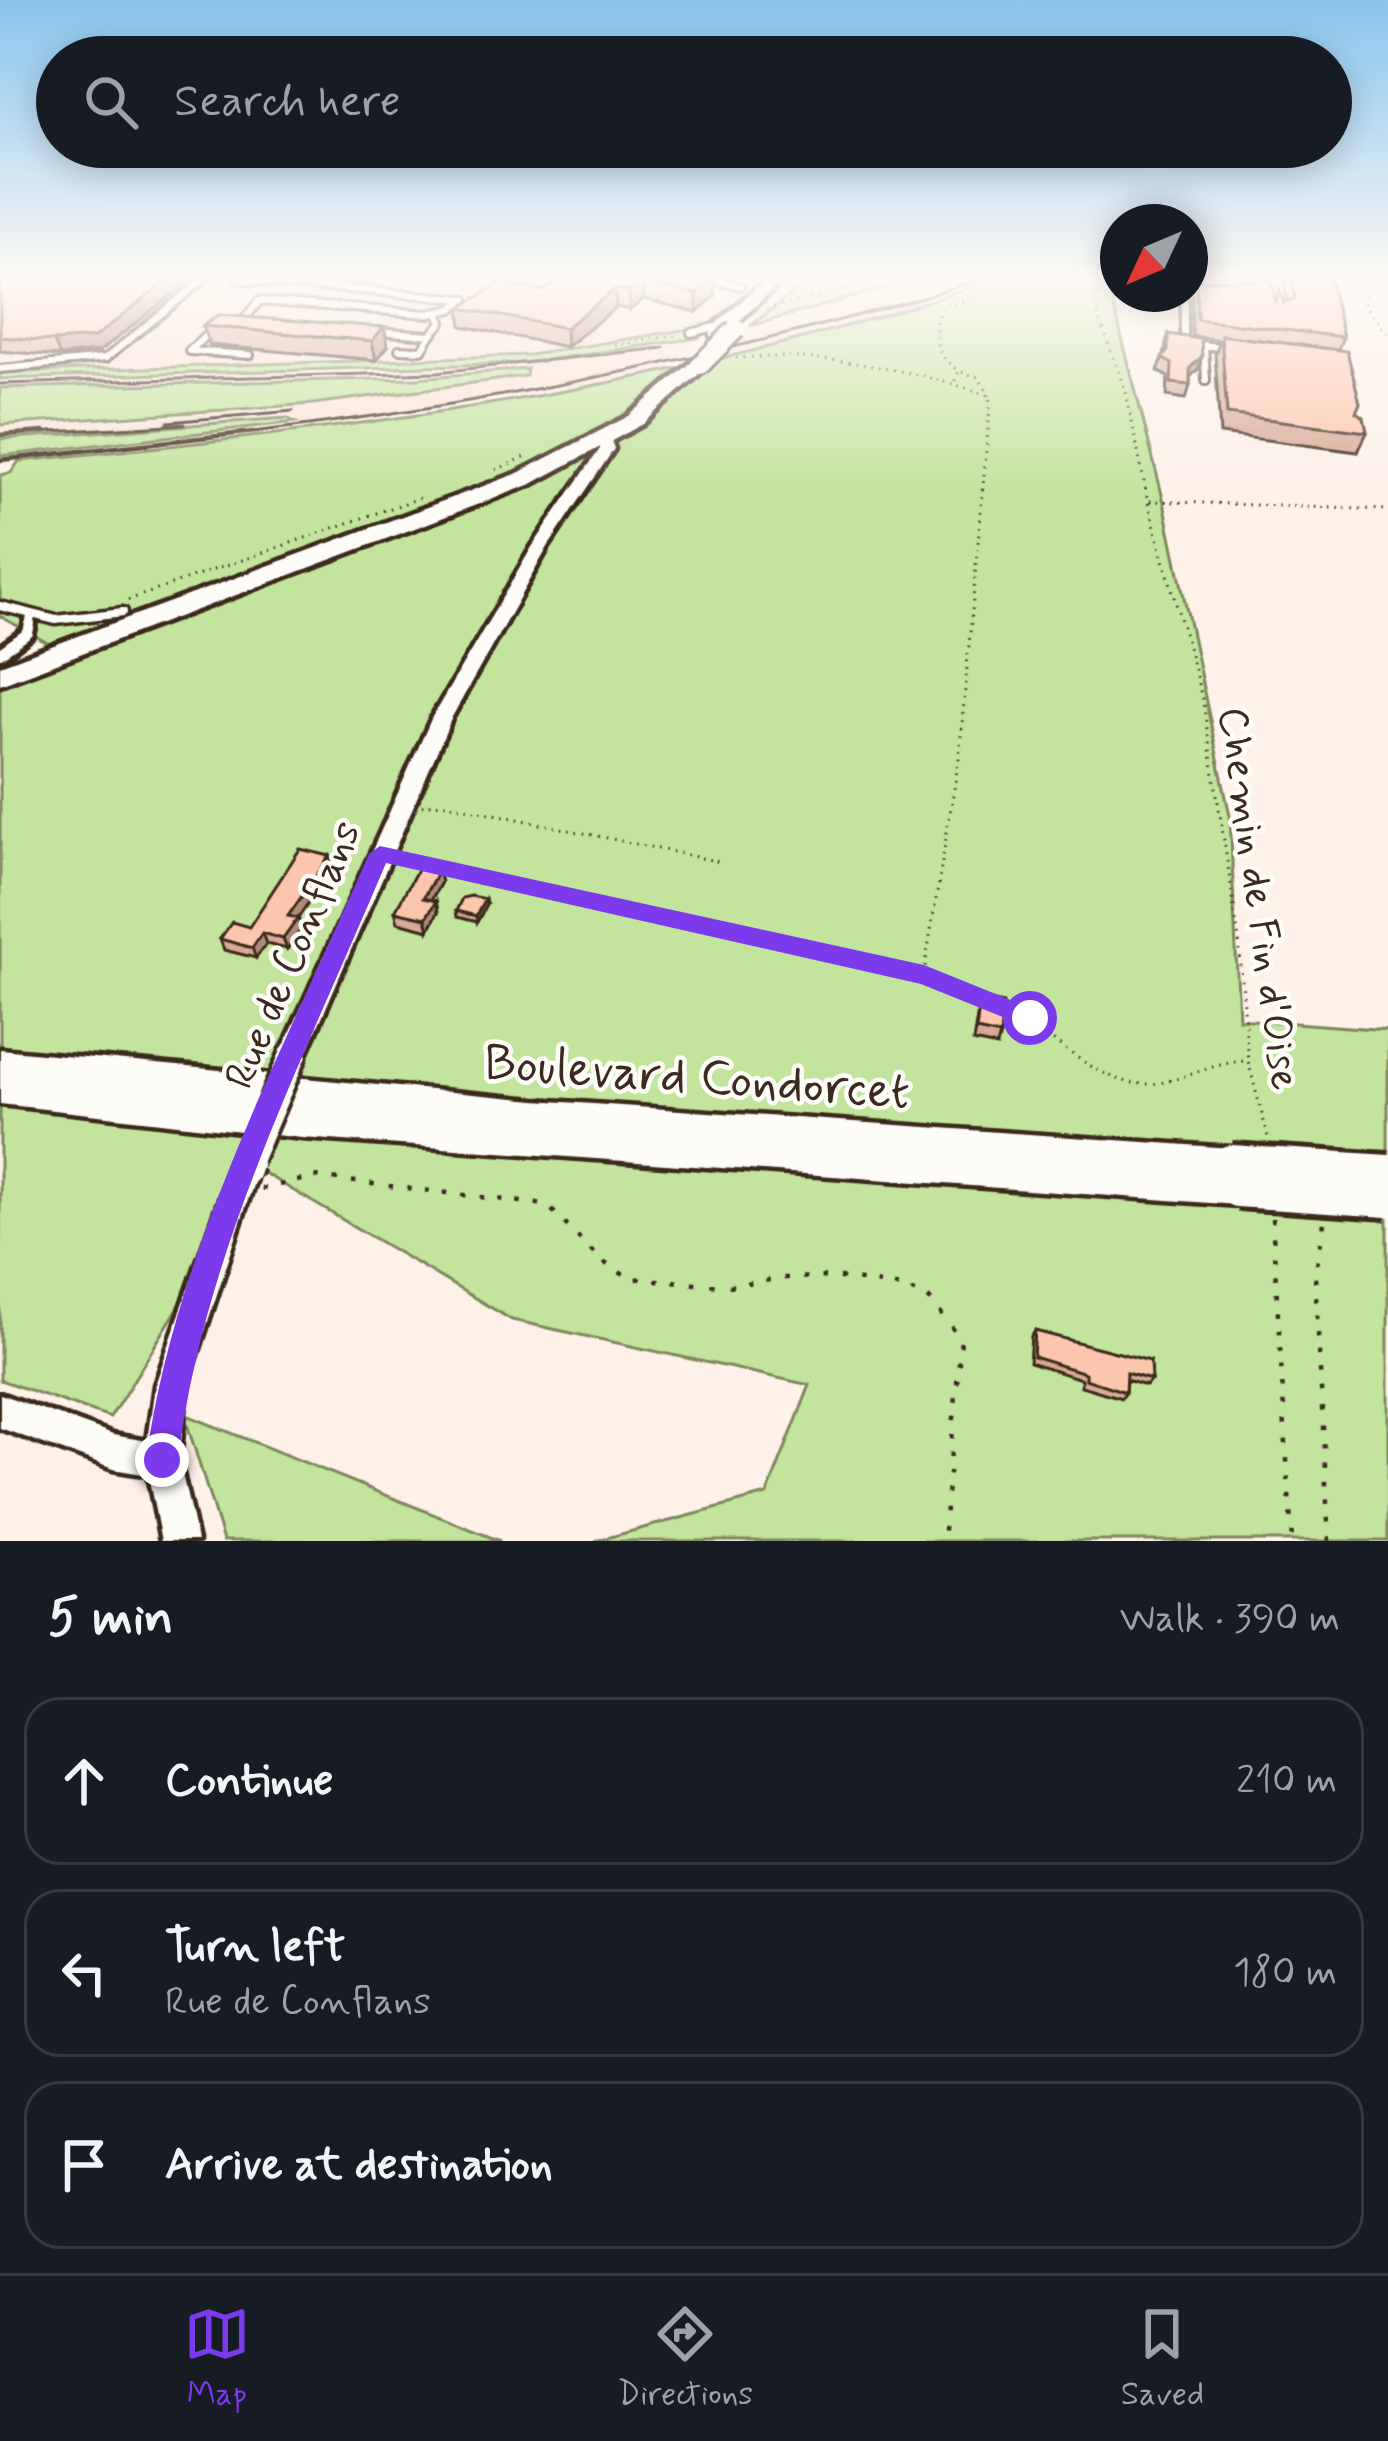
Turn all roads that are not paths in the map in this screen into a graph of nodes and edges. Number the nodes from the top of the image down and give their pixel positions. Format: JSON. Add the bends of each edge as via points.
{"nodes":[{"id":1,"x":114,"y":352,"type":"edge"},
{"id":2,"x":203,"y":352,"type":"edge"},
{"id":3,"x":704,"y":352,"type":"edge"},
{"id":4,"x":1204,"y":352,"type":"edge"},
{"id":5,"x":250,"y":355,"type":"dead end"},
{"id":6,"x":692,"y":365,"type":"junction"},
{"id":7,"x":0,"y":368,"type":"edge"},
{"id":8,"x":1206,"y":380,"type":"dead end"},
{"id":9,"x":600,"y":451,"type":"junction"},
{"id":10,"x":0,"y":606,"type":"edge"},
{"id":11,"x":120,"y":607,"type":"junction"},
{"id":12,"x":31,"y":616,"type":"junction"},
{"id":13,"x":0,"y":654,"type":"edge"},
{"id":14,"x":0,"y":675,"type":"edge"},
{"id":15,"x":0,"y":1064,"type":"edge"},
{"id":16,"x":0,"y":1088,"type":"edge"},
{"id":17,"x":1388,"y":1175,"type":"edge"},
{"id":18,"x":1247,"y":1184,"type":"junction"},
{"id":19,"x":1388,"y":1197,"type":"edge"},
{"id":20,"x":0,"y":1411,"type":"edge"},
{"id":21,"x":162,"y":1460,"type":"junction"},
{"id":22,"x":179,"y":1541,"type":"edge"}],
"edges":[{"from":1,"to":7,"type":"lane"},
{"from":2,"to":5,"type":"lane"},
{"from":3,"to":6,"type":"main road","name":"Rue de Conflans"},
{"from":4,"to":8,"type":"lane"},
{"from":6,"to":9,"type":"main road","name":"Rue de Conflans"},
{"from":6,"to":11,"type":"main road","name":"Rue de Conflans","via":[[615,418],[522,465]]},
{"from":9,"to":14,"type":"main road","name":"Rue de Conflans","via":[[546,458],[478,498]]},
{"from":9,"to":21,"type":"street","name":"Rue de Conflans","bridge":true,"via":[[442,717],[400,807],[294,1053],[171,1385]]},
{"from":10,"to":12,"type":"lane"},
{"from":11,"to":12,"type":"lane","via":[[73,620]]},
{"from":11,"to":13,"type":"main road","name":"Rue de Conflans"},
{"from":12,"to":13,"type":"lane","via":[[28,633]]},
{"from":15,"to":18,"type":"main road","name":"Boulevard Condorcet"},
{"from":16,"to":18,"type":"main road","name":"Boulevard Condorcet","via":[[302,1122]]},
{"from":17,"to":18,"type":"main road","name":"Boulevard Condorcet","bridge":true},
{"from":18,"to":19,"type":"main road","name":"Boulevard Condorcet","bridge":true},
{"from":20,"to":21,"type":"street","via":[[113,1452]]},
{"from":21,"to":22,"type":"street","name":"Rue de Conflans"}]}
